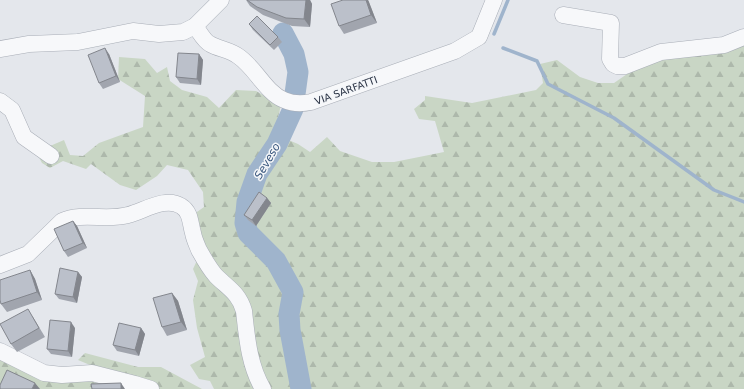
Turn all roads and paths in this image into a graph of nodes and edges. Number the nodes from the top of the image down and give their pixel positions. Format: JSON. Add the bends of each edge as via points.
{"nodes":[{"id":1,"x":221,"y":0,"type":"edge"},
{"id":2,"x":494,"y":0,"type":"edge"},
{"id":3,"x":563,"y":15,"type":"dead end"},
{"id":4,"x":194,"y":26,"type":"junction"},
{"id":5,"x":744,"y":37,"type":"edge"},
{"id":6,"x":0,"y":49,"type":"edge"},
{"id":7,"x":0,"y":102,"type":"edge"},
{"id":8,"x":51,"y":156,"type":"dead end"},
{"id":9,"x":0,"y":265,"type":"edge"},
{"id":10,"x":0,"y":351,"type":"edge"},
{"id":11,"x":151,"y":389,"type":"edge"},
{"id":12,"x":263,"y":389,"type":"edge"}],
"edges":[{"from":1,"to":4,"type":"street"},
{"from":2,"to":4,"type":"street","name":"VIA SARFATTI","via":[[479,38],[455,51],[300,104],[284,100],[238,56],[209,44]]},
{"from":3,"to":5,"type":"street","via":[[611,23],[610,59],[617,66],[625,66],[660,52],[724,45]]},
{"from":4,"to":6,"type":"street","via":[[183,32],[159,34],[133,31],[78,42],[29,44]]},
{"from":7,"to":8,"type":"street","via":[[12,110],[24,137]]},
{"from":9,"to":12,"type":"street","via":[[28,254],[68,218],[128,216],[163,204],[177,204],[188,213],[195,238],[208,265],[235,293],[242,305],[249,353],[256,377]]},
{"from":10,"to":11,"type":"street","via":[[44,373],[92,373]]}]}
